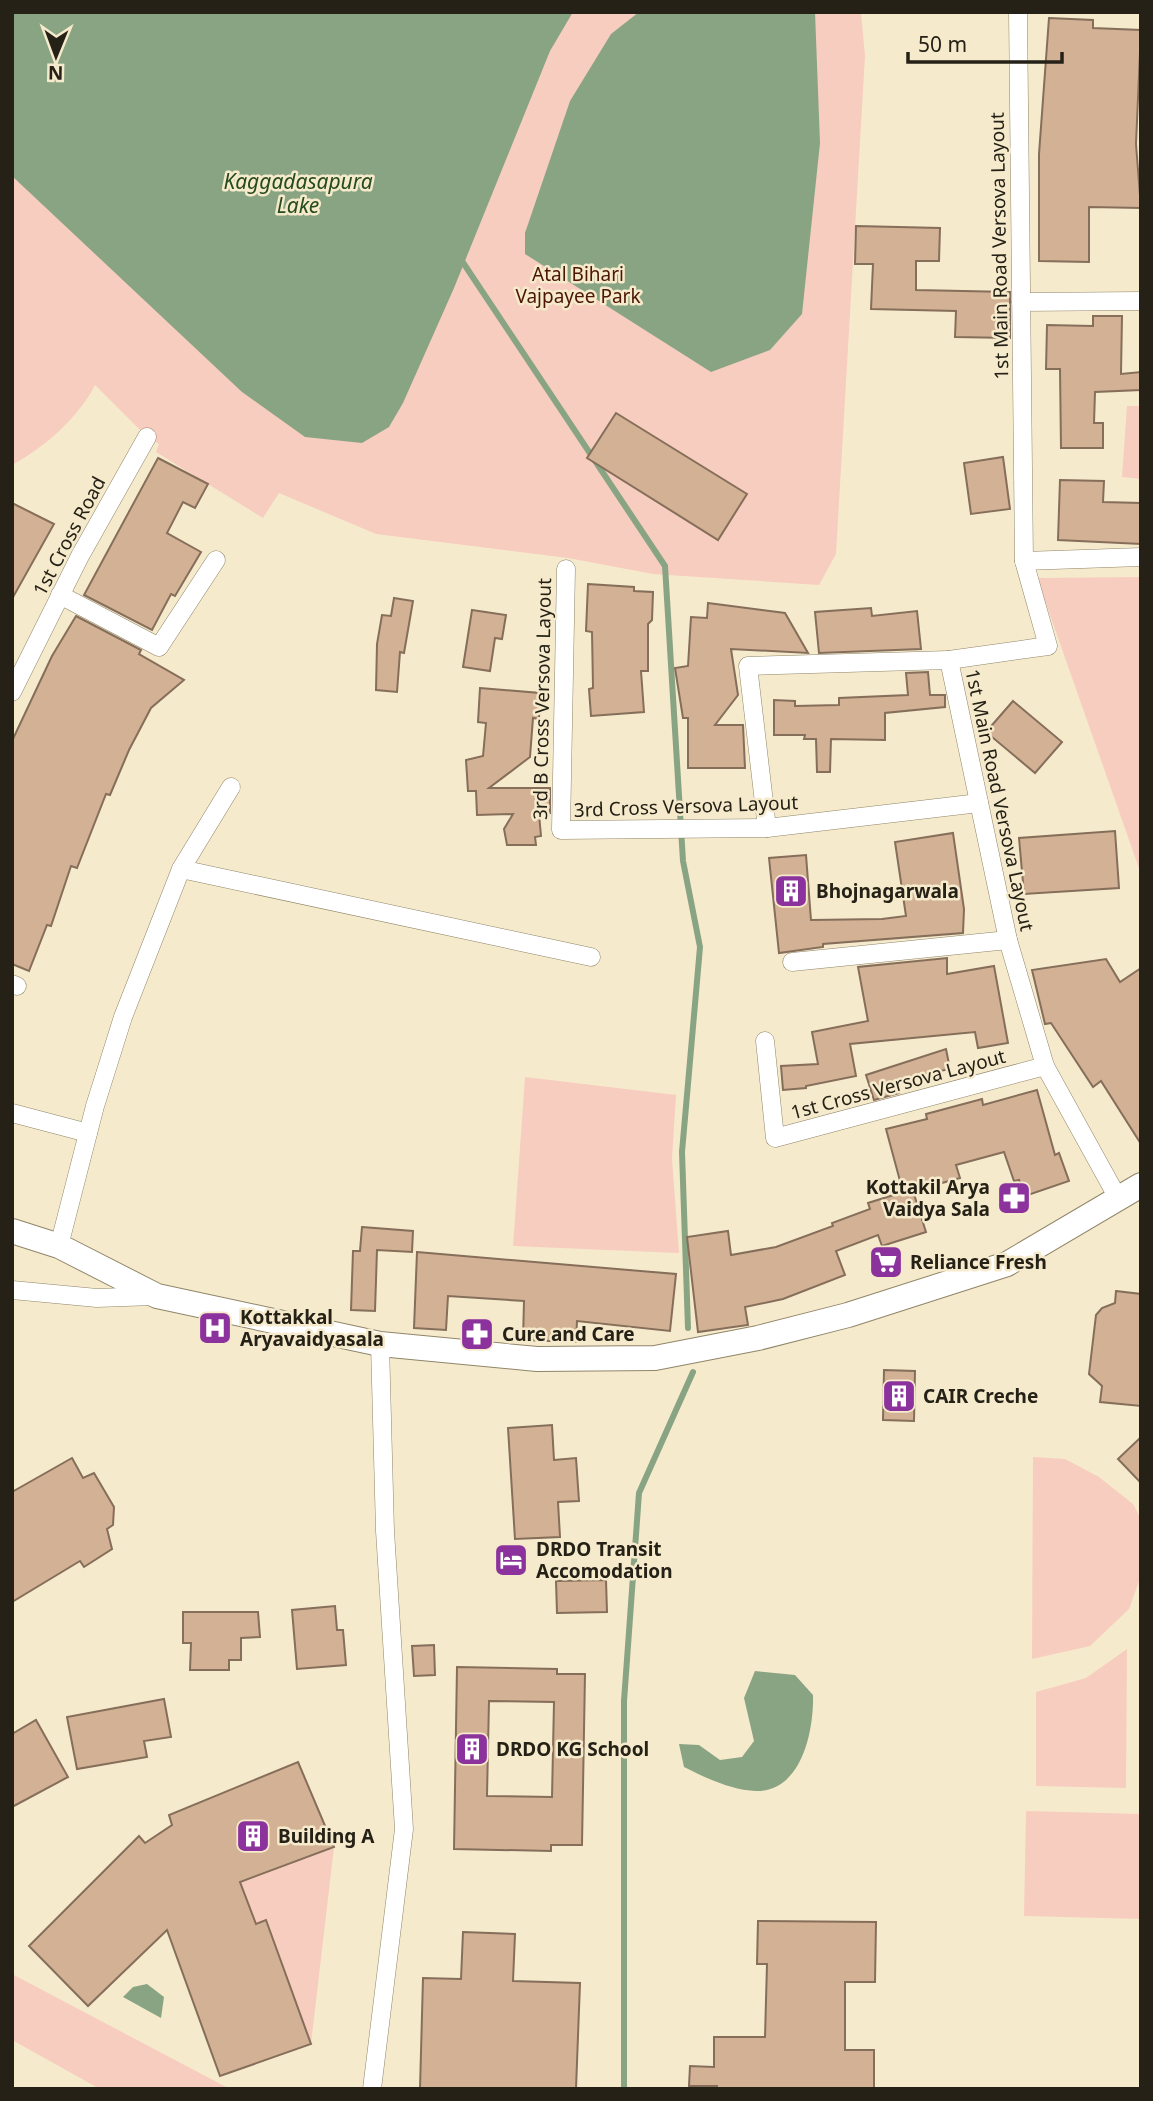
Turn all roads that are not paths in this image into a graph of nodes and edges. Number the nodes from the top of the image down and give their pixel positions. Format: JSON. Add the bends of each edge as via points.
{"nodes":[{"id":1,"x":1018,"y":12,"type":"edge"},
{"id":2,"x":1141,"y":301,"type":"edge"},
{"id":3,"x":1021,"y":302,"type":"junction"},
{"id":4,"x":147,"y":438,"type":"dead end"},
{"id":5,"x":1141,"y":557,"type":"edge"},
{"id":6,"x":216,"y":560,"type":"dead end"},
{"id":7,"x":1024,"y":561,"type":"junction"},
{"id":8,"x":566,"y":569,"type":"dead end"},
{"id":9,"x":60,"y":595,"type":"junction"},
{"id":10,"x":949,"y":660,"type":"junction"},
{"id":11,"x":13,"y":689,"type":"edge"},
{"id":12,"x":231,"y":787,"type":"dead end"},
{"id":13,"x":979,"y":803,"type":"junction"},
{"id":14,"x":767,"y":828,"type":"junction"},
{"id":15,"x":561,"y":830,"type":"joint"},
{"id":16,"x":181,"y":869,"type":"junction"},
{"id":17,"x":1008,"y":940,"type":"junction"},
{"id":18,"x":591,"y":957,"type":"dead end"},
{"id":19,"x":792,"y":962,"type":"dead end"},
{"id":20,"x":765,"y":1041,"type":"dead end"},
{"id":21,"x":1045,"y":1066,"type":"junction"},
{"id":22,"x":12,"y":1113,"type":"edge"},
{"id":23,"x":88,"y":1133,"type":"junction"},
{"id":24,"x":1141,"y":1185,"type":"edge"},
{"id":25,"x":1119,"y":1200,"type":"junction"},
{"id":26,"x":12,"y":1231,"type":"edge"},
{"id":27,"x":60,"y":1247,"type":"junction"},
{"id":28,"x":12,"y":1290,"type":"edge"},
{"id":29,"x":157,"y":1296,"type":"junction"},
{"id":30,"x":380,"y":1344,"type":"junction"},
{"id":31,"x":372,"y":2089,"type":"edge"}],
"edges":[{"from":1,"to":3,"type":"street","name":"1st Main Road Versova Layout"},
{"from":2,"to":3,"type":"street"},
{"from":3,"to":7,"type":"street","name":"1st Main Road Versova Layout"},
{"from":4,"to":9,"type":"street","name":"1st Cross Road"},
{"from":5,"to":7,"type":"street"},
{"from":6,"to":9,"type":"street","via":[[159,647]]},
{"from":7,"to":10,"type":"street","name":"1st Main Road Versova Layout","via":[[1048,646]]},
{"from":8,"to":15,"type":"street","name":"3rd B Cross Versova Layout"},
{"from":9,"to":11,"type":"street","name":"1st Cross Road"},
{"from":10,"to":13,"type":"street","name":"1st Main Road Versova Layout"},
{"from":10,"to":14,"type":"street","via":[[748,666]]},
{"from":12,"to":16,"type":"street"},
{"from":13,"to":14,"type":"street","name":"3rd Cross Versova Layout"},
{"from":13,"to":17,"type":"street","name":"1st Main Road Versova Layout"},
{"from":14,"to":15,"type":"street","name":"3rd Cross Versova Layout"},
{"from":16,"to":18,"type":"street"},
{"from":16,"to":23,"type":"street","via":[[123,1017]]},
{"from":17,"to":19,"type":"street"},
{"from":17,"to":21,"type":"street","name":"1st Main Road Versova Layout"},
{"from":20,"to":21,"type":"street","name":"1st Cross Versova Layout","via":[[775,1138]]},
{"from":21,"to":25,"type":"street","name":"1st Main Road Versova Layout"},
{"from":22,"to":23,"type":"street"},
{"from":23,"to":27,"type":"street"},
{"from":24,"to":25,"type":"main road"},
{"from":25,"to":30,"type":"main road","via":[[1007,1264],[758,1338],[655,1358],[537,1359]]},
{"from":26,"to":27,"type":"main road"},
{"from":27,"to":29,"type":"main road"},
{"from":28,"to":29,"type":"street","via":[[97,1298]]},
{"from":29,"to":30,"type":"main road"},
{"from":30,"to":31,"type":"street","via":[[385,1531],[404,1829]]}]}
